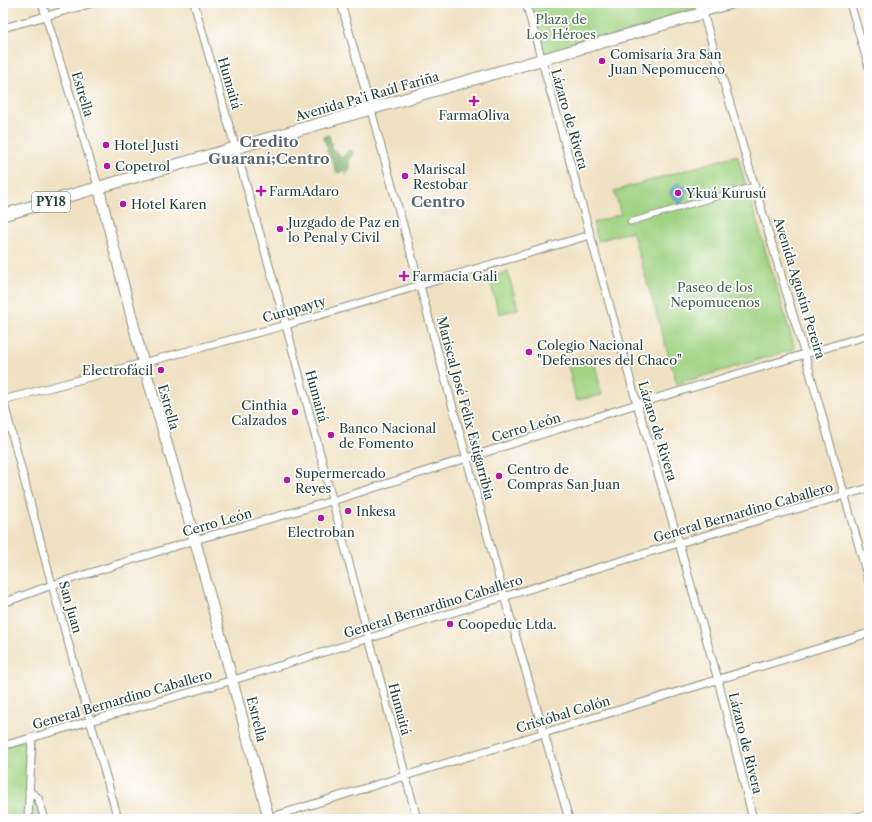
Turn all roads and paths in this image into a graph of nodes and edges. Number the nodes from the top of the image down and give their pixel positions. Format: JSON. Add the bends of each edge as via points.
{"nodes":[{"id":1,"x":42,"y":3,"type":"edge"},
{"id":2,"x":93,"y":3,"type":"edge"},
{"id":3,"x":194,"y":3,"type":"edge"},
{"id":4,"x":341,"y":3,"type":"edge"},
{"id":5,"x":526,"y":3,"type":"edge"},
{"id":6,"x":739,"y":3,"type":"edge"},
{"id":7,"x":850,"y":3,"type":"edge"},
{"id":8,"x":702,"y":8,"type":"edge"},
{"id":9,"x":45,"y":16,"type":"junction"},
{"id":10,"x":3,"y":28,"type":"edge"},
{"id":11,"x":541,"y":59,"type":"junction"},
{"id":12,"x":869,"y":67,"type":"edge"},
{"id":13,"x":372,"y":110,"type":"junction"},
{"id":14,"x":237,"y":149,"type":"junction"},
{"id":15,"x":754,"y":186,"type":"junction"},
{"id":16,"x":99,"y":189,"type":"junction"},
{"id":17,"x":3,"y":215,"type":"edge"},
{"id":18,"x":630,"y":222,"type":"dead end"},
{"id":19,"x":590,"y":235,"type":"junction"},
{"id":20,"x":420,"y":286,"type":"junction"},
{"id":21,"x":286,"y":325,"type":"junction"},
{"id":22,"x":869,"y":335,"type":"edge"},
{"id":23,"x":805,"y":355,"type":"junction"},
{"id":24,"x":143,"y":362,"type":"junction"},
{"id":25,"x":3,"y":400,"type":"edge"},
{"id":26,"x":637,"y":404,"type":"junction"},
{"id":27,"x":467,"y":458,"type":"junction"},
{"id":28,"x":869,"y":488,"type":"edge"},
{"id":29,"x":845,"y":495,"type":"junction"},
{"id":30,"x":332,"y":501,"type":"junction"},
{"id":31,"x":195,"y":540,"type":"junction"},
{"id":32,"x":679,"y":543,"type":"junction"},
{"id":33,"x":869,"y":582,"type":"edge"},
{"id":34,"x":52,"y":585,"type":"junction"},
{"id":35,"x":504,"y":596,"type":"junction"},
{"id":36,"x":3,"y":602,"type":"edge"},
{"id":37,"x":869,"y":633,"type":"edge"},
{"id":38,"x":368,"y":638,"type":"junction"},
{"id":39,"x":233,"y":680,"type":"junction"},
{"id":40,"x":718,"y":680,"type":"junction"},
{"id":41,"x":91,"y":720,"type":"junction"},
{"id":42,"x":545,"y":732,"type":"junction"},
{"id":43,"x":32,"y":737,"type":"junction"},
{"id":44,"x":3,"y":746,"type":"edge"},
{"id":45,"x":405,"y":776,"type":"junction"},
{"id":46,"x":29,"y":791,"type":"junction"},
{"id":47,"x":869,"y":814,"type":"edge"},
{"id":48,"x":28,"y":819,"type":"edge"},
{"id":49,"x":45,"y":819,"type":"edge"},
{"id":50,"x":118,"y":819,"type":"edge"},
{"id":51,"x":267,"y":819,"type":"edge"},
{"id":52,"x":417,"y":819,"type":"edge"},
{"id":53,"x":569,"y":819,"type":"edge"},
{"id":54,"x":753,"y":819,"type":"edge"},
{"id":55,"x":850,"y":819,"type":"edge"}],
"edges":[{"from":1,"to":9,"type":"street","name":"Estrella"},
{"from":2,"to":9,"type":"street"},
{"from":3,"to":14,"type":"street","name":"Humaitá"},
{"from":4,"to":13,"type":"street","name":"Mariscal José Felix Estigarribia"},
{"from":5,"to":11,"type":"street","name":"Lázaro de Rivera"},
{"from":6,"to":8,"type":"street","name":"Avenida Pa'i Raúl Fariña"},
{"from":7,"to":12,"type":"street"},
{"from":8,"to":11,"type":"highway","name":"Avenida Pa'i Raúl Fariña"},
{"from":8,"to":15,"type":"street","name":"Avenida Agustín Pereira"},
{"from":9,"to":10,"type":"street"},
{"from":9,"to":16,"type":"street","name":"Estrella"},
{"from":11,"to":13,"type":"highway","name":"Avenida Pa'i Raúl Fariña","number":"PY18"},
{"from":11,"to":19,"type":"street","name":"Lázaro de Rivera"},
{"from":13,"to":14,"type":"highway","name":"Avenida Pa'i Raúl Fariña","number":"PY18"},
{"from":13,"to":20,"type":"street","name":"Mariscal José Felix Estigarribia"},
{"from":14,"to":16,"type":"highway","name":"Avenida Pa'i Raúl Fariña","number":"PY18"},
{"from":14,"to":21,"type":"street","name":"Humaitá"},
{"from":15,"to":18,"type":"street"},
{"from":15,"to":23,"type":"street","name":"Avenida Agustín Pereira"},
{"from":16,"to":17,"type":"highway","name":"Avenida Pa'i Raúl Fariña","number":"PY18"},
{"from":16,"to":24,"type":"main road","name":"Estrella"},
{"from":19,"to":20,"type":"street","name":"Curupayty"},
{"from":19,"to":26,"type":"street","name":"Lázaro de Rivera"},
{"from":20,"to":21,"type":"street","name":"Curupayty"},
{"from":20,"to":27,"type":"street","name":"Mariscal José Felix Estigarribia"},
{"from":21,"to":24,"type":"street","name":"Curupayty"},
{"from":21,"to":30,"type":"street","name":"Humaitá"},
{"from":22,"to":23,"type":"street","name":"Cerro León"},
{"from":23,"to":26,"type":"street","name":"Cerro León"},
{"from":23,"to":29,"type":"street","name":"Avenida Agustín Pereira"},
{"from":24,"to":25,"type":"street","name":"Curupayty"},
{"from":24,"to":31,"type":"main road","name":"Estrella"},
{"from":25,"to":34,"type":"street","name":"San Juan"},
{"from":26,"to":27,"type":"street","name":"Cerro León"},
{"from":26,"to":32,"type":"street","name":"Lázaro de Rivera"},
{"from":27,"to":30,"type":"street","name":"Cerro León"},
{"from":27,"to":35,"type":"street","name":"Mariscal José Felix Estigarribia"},
{"from":28,"to":29,"type":"street","name":"General Bernardino Caballero"},
{"from":29,"to":32,"type":"street","name":"General Bernardino Caballero"},
{"from":29,"to":33,"type":"street","name":"Avenida Agustín Pereira"},
{"from":30,"to":31,"type":"street","name":"Cerro León"},
{"from":30,"to":38,"type":"street","name":"Humaitá"},
{"from":31,"to":34,"type":"street","name":"Cerro León"},
{"from":31,"to":39,"type":"main road","name":"Estrella"},
{"from":32,"to":35,"type":"street","name":"General Bernardino Caballero"},
{"from":32,"to":40,"type":"street","name":"Lázaro de Rivera"},
{"from":34,"to":36,"type":"street","name":"Cerro León"},
{"from":34,"to":41,"type":"street","name":"San Juan"},
{"from":35,"to":38,"type":"street","name":"General Bernardino Caballero"},
{"from":35,"to":42,"type":"street","name":"Mariscal José Felix Estigarribia"},
{"from":37,"to":40,"type":"street","name":"Cristóbal Colón"},
{"from":38,"to":39,"type":"street","name":"General Bernardino Caballero"},
{"from":38,"to":45,"type":"street","name":"Humaitá"},
{"from":39,"to":41,"type":"street","name":"General Bernardino Caballero"},
{"from":39,"to":51,"type":"main road","name":"Estrella"},
{"from":40,"to":42,"type":"street","name":"Cristóbal Colón"},
{"from":40,"to":54,"type":"street","name":"Lázaro de Rivera"},
{"from":41,"to":43,"type":"street","name":"General Bernardino Caballero"},
{"from":41,"to":50,"type":"street","name":"San Juan"},
{"from":42,"to":45,"type":"street","name":"Cristóbal Colón"},
{"from":42,"to":53,"type":"street","name":"Mariscal José Felix Estigarribia"},
{"from":43,"to":44,"type":"street","name":"General Bernardino Caballero"},
{"from":43,"to":46,"type":"street"},
{"from":45,"to":51,"type":"street","name":"Cristóbal Colón"},
{"from":45,"to":52,"type":"street","name":"Humaitá"},
{"from":46,"to":48,"type":"street"},
{"from":46,"to":49,"type":"street","via":[[38,798]]},
{"from":47,"to":55,"type":"street"}]}
